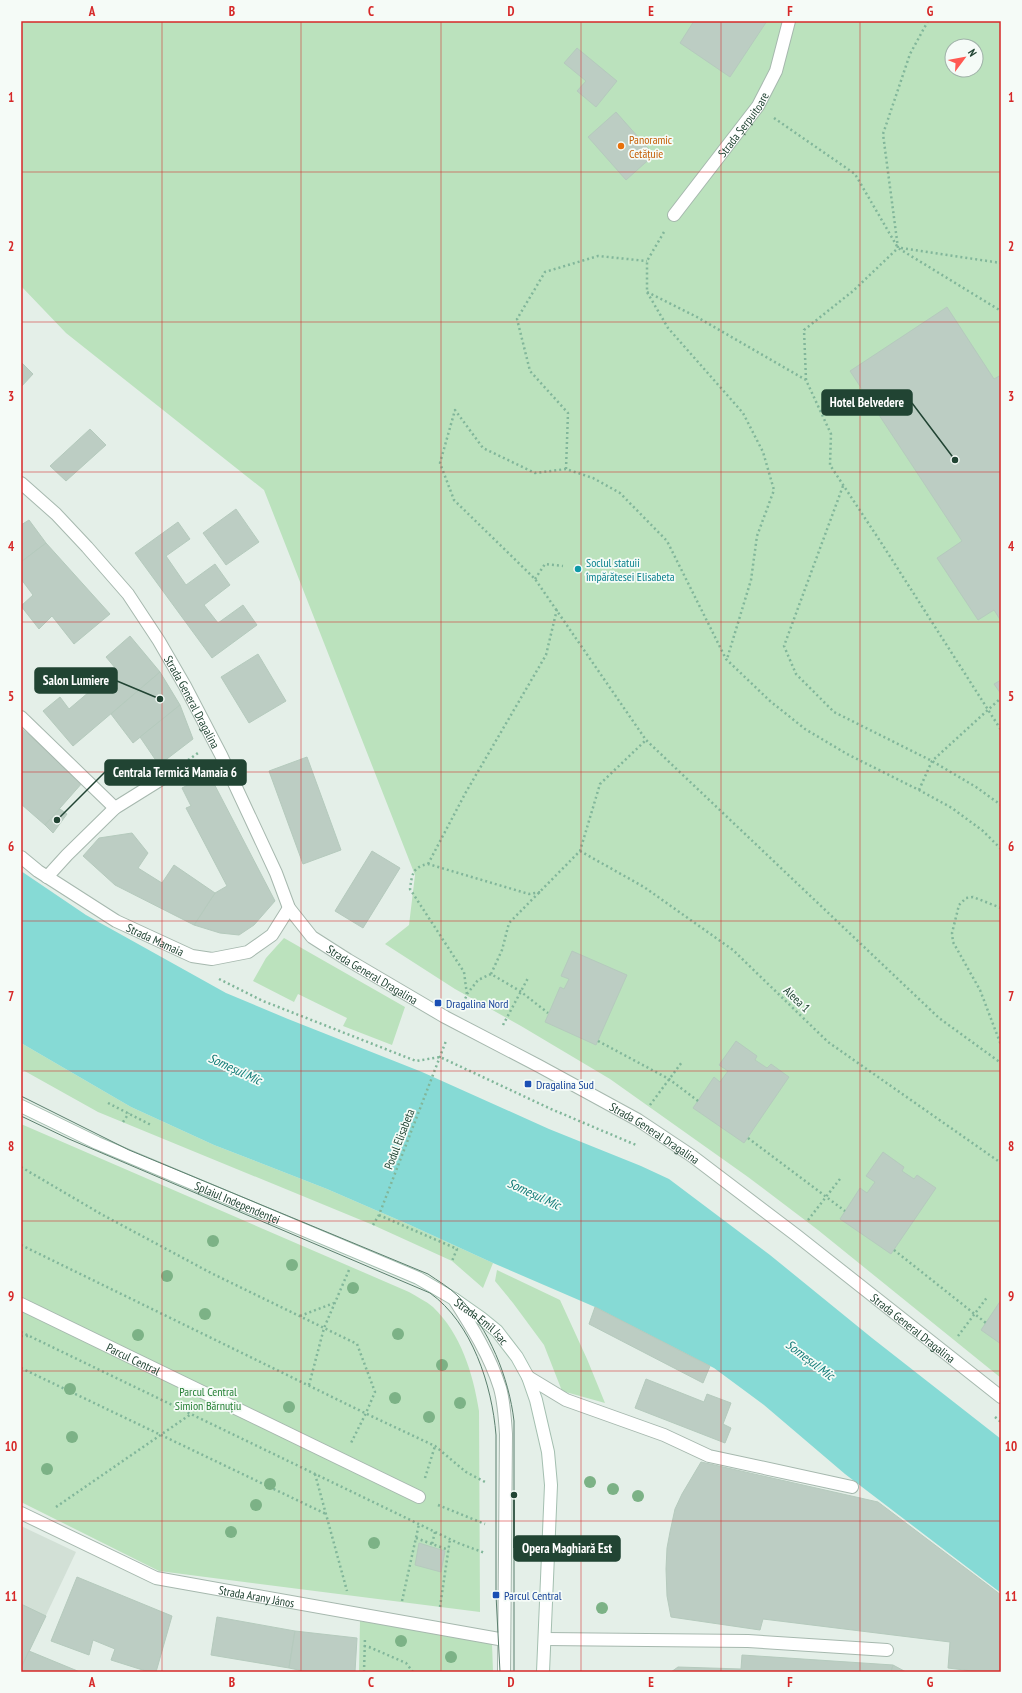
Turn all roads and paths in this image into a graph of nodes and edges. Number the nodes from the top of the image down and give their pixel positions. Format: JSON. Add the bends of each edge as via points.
{"nodes":[{"id":1,"x":789,"y":21,"type":"edge"},
{"id":2,"x":928,"y":21,"type":"edge"},
{"id":3,"x":758,"y":106,"type":"junction"},
{"id":4,"x":674,"y":215,"type":"joint"},
{"id":5,"x":898,"y":248,"type":"junction"},
{"id":6,"x":647,"y":261,"type":"junction"},
{"id":7,"x":1001,"y":264,"type":"edge"},
{"id":8,"x":647,"y":292,"type":"junction"},
{"id":9,"x":1001,"y":311,"type":"edge"},
{"id":10,"x":806,"y":380,"type":"junction"},
{"id":11,"x":566,"y":469,"type":"junction"},
{"id":12,"x":21,"y":483,"type":"edge"},
{"id":13,"x":843,"y":486,"type":"junction"},
{"id":14,"x":563,"y":566,"type":"dead end"},
{"id":15,"x":536,"y":579,"type":"junction"},
{"id":16,"x":557,"y":609,"type":"junction"},
{"id":17,"x":726,"y":659,"type":"junction"},
{"id":18,"x":1001,"y":698,"type":"edge"},
{"id":19,"x":987,"y":710,"type":"junction"},
{"id":20,"x":21,"y":717,"type":"edge"},
{"id":21,"x":1001,"y":730,"type":"edge"},
{"id":22,"x":646,"y":740,"type":"junction"},
{"id":23,"x":200,"y":752,"type":"dead end"},
{"id":24,"x":932,"y":761,"type":"junction"},
{"id":25,"x":168,"y":775,"type":"joint"},
{"id":26,"x":919,"y":790,"type":"junction"},
{"id":27,"x":1001,"y":805,"type":"edge"},
{"id":28,"x":114,"y":808,"type":"junction"},
{"id":29,"x":1001,"y":849,"type":"edge"},
{"id":30,"x":580,"y":851,"type":"junction"},
{"id":31,"x":21,"y":857,"type":"edge"},
{"id":32,"x":428,"y":864,"type":"junction"},
{"id":33,"x":47,"y":877,"type":"junction"},
{"id":34,"x":541,"y":892,"type":"junction"},
{"id":35,"x":289,"y":908,"type":"junction"},
{"id":36,"x":1001,"y":908,"type":"edge"},
{"id":37,"x":491,"y":974,"type":"junction"},
{"id":38,"x":528,"y":978,"type":"dead end"},
{"id":39,"x":466,"y":983,"type":"dead end"},
{"id":40,"x":520,"y":991,"type":"junction"},
{"id":41,"x":467,"y":995,"type":"dead end"},
{"id":42,"x":548,"y":1013,"type":"dead end"},
{"id":43,"x":502,"y":1027,"type":"dead end"},
{"id":44,"x":598,"y":1040,"type":"dead end"},
{"id":45,"x":1001,"y":1045,"type":"edge"},
{"id":46,"x":440,"y":1057,"type":"dead end"},
{"id":47,"x":682,"y":1062,"type":"dead end"},
{"id":48,"x":1001,"y":1063,"type":"edge"},
{"id":49,"x":435,"y":1069,"type":"dead end"},
{"id":50,"x":669,"y":1079,"type":"junction"},
{"id":51,"x":698,"y":1101,"type":"dead end"},
{"id":52,"x":108,"y":1103,"type":"dead end"},
{"id":53,"x":21,"y":1106,"type":"edge"},
{"id":54,"x":649,"y":1106,"type":"dead end"},
{"id":55,"x":129,"y":1113,"type":"junction"},
{"id":56,"x":123,"y":1122,"type":"dead end"},
{"id":57,"x":151,"y":1125,"type":"dead end"},
{"id":58,"x":748,"y":1138,"type":"dead end"},
{"id":59,"x":638,"y":1146,"type":"dead end"},
{"id":60,"x":1001,"y":1163,"type":"edge"},
{"id":61,"x":21,"y":1167,"type":"edge"},
{"id":62,"x":840,"y":1179,"type":"dead end"},
{"id":63,"x":827,"y":1196,"type":"junction"},
{"id":64,"x":845,"y":1211,"type":"dead end"},
{"id":65,"x":379,"y":1215,"type":"junction"},
{"id":66,"x":808,"y":1221,"type":"dead end"},
{"id":67,"x":374,"y":1225,"type":"dead end"},
{"id":68,"x":21,"y":1245,"type":"edge"},
{"id":69,"x":894,"y":1250,"type":"dead end"},
{"id":70,"x":452,"y":1261,"type":"dead end"},
{"id":71,"x":349,"y":1270,"type":"dead end"},
{"id":72,"x":988,"y":1296,"type":"dead end"},
{"id":73,"x":454,"y":1299,"type":"junction"},
{"id":74,"x":335,"y":1303,"type":"junction"},
{"id":75,"x":21,"y":1304,"type":"edge"},
{"id":76,"x":975,"y":1315,"type":"junction"},
{"id":77,"x":300,"y":1316,"type":"junction"},
{"id":78,"x":986,"y":1323,"type":"dead end"},
{"id":79,"x":324,"y":1328,"type":"junction"},
{"id":80,"x":21,"y":1332,"type":"edge"},
{"id":81,"x":21,"y":1336,"type":"edge"},
{"id":82,"x":29,"y":1336,"type":"junction"},
{"id":83,"x":956,"y":1339,"type":"dead end"},
{"id":84,"x":21,"y":1368,"type":"edge"},
{"id":85,"x":528,"y":1377,"type":"junction"},
{"id":86,"x":309,"y":1385,"type":"junction"},
{"id":87,"x":1001,"y":1398,"type":"edge"},
{"id":88,"x":192,"y":1414,"type":"junction"},
{"id":89,"x":366,"y":1414,"type":"junction"},
{"id":90,"x":995,"y":1417,"type":"dead end"},
{"id":91,"x":362,"y":1421,"type":"dead end"},
{"id":92,"x":1001,"y":1422,"type":"edge"},
{"id":93,"x":161,"y":1435,"type":"junction"},
{"id":94,"x":435,"y":1446,"type":"junction"},
{"id":95,"x":315,"y":1474,"type":"junction"},
{"id":96,"x":488,"y":1483,"type":"dead end"},
{"id":97,"x":852,"y":1487,"type":"dead end"},
{"id":98,"x":419,"y":1497,"type":"junction"},
{"id":99,"x":21,"y":1513,"type":"edge"},
{"id":100,"x":326,"y":1514,"type":"junction"},
{"id":101,"x":37,"y":1520,"type":"junction"},
{"id":102,"x":419,"y":1524,"type":"junction"},
{"id":103,"x":489,"y":1526,"type":"dead end"},
{"id":104,"x":435,"y":1532,"type":"junction"},
{"id":105,"x":416,"y":1538,"type":"junction"},
{"id":106,"x":450,"y":1539,"type":"junction"},
{"id":107,"x":432,"y":1544,"type":"junction"},
{"id":108,"x":449,"y":1550,"type":"junction"},
{"id":109,"x":488,"y":1554,"type":"dead end"},
{"id":110,"x":353,"y":1614,"type":"junction"},
{"id":111,"x":398,"y":1621,"type":"junction"},
{"id":112,"x":437,"y":1628,"type":"junction"},
{"id":113,"x":545,"y":1639,"type":"junction"},
{"id":114,"x":504,"y":1641,"type":"junction"},
{"id":115,"x":888,"y":1650,"type":"dead end"},
{"id":116,"x":364,"y":1672,"type":"edge"},
{"id":117,"x":413,"y":1672,"type":"edge"},
{"id":118,"x":504,"y":1672,"type":"edge"},
{"id":119,"x":543,"y":1672,"type":"edge"}],
"edges":[{"from":1,"to":3,"type":"street","name":"Strada Șerpuitoare","via":[[776,71]]},
{"from":2,"to":5,"type":"path","via":[[910,54],[883,134]]},
{"from":3,"to":4,"type":"street","name":"Strada Șerpuitoare"},
{"from":3,"to":5,"type":"path","via":[[855,174]]},
{"from":4,"to":6,"type":"path"},
{"from":5,"to":7,"type":"path"},
{"from":5,"to":9,"type":"path"},
{"from":5,"to":10,"type":"path","via":[[853,290],[804,330]]},
{"from":6,"to":8,"type":"path"},
{"from":6,"to":11,"type":"path","via":[[598,256],[545,272],[517,318],[530,371],[568,413]]},
{"from":8,"to":10,"type":"path","via":[[697,317]]},
{"from":8,"to":17,"type":"path","via":[[668,328],[744,413],[763,452],[774,490],[757,536],[751,580]]},
{"from":10,"to":13,"type":"path","via":[[831,434],[830,465]]},
{"from":11,"to":15,"type":"path","via":[[535,473],[483,448],[455,410],[440,463],[454,500]]},
{"from":11,"to":17,"type":"path","via":[[593,478],[620,493],[667,541]]},
{"from":12,"to":35,"type":"street","name":"Strada General Dragalina","via":[[56,514],[87,547],[128,594],[159,641],[221,755],[276,873]]},
{"from":13,"to":19,"type":"path"},
{"from":13,"to":24,"type":"path","via":[[784,646],[796,674],[834,712]]},
{"from":14,"to":15,"type":"path","via":[[545,564]]},
{"from":15,"to":16,"type":"path"},
{"from":16,"to":22,"type":"path"},
{"from":16,"to":32,"type":"path","via":[[546,656],[466,792]]},
{"from":17,"to":26,"type":"path","via":[[770,701],[805,729],[847,754]]},
{"from":18,"to":19,"type":"path"},
{"from":19,"to":21,"type":"path"},
{"from":19,"to":24,"type":"path"},
{"from":20,"to":28,"type":"street"},
{"from":22,"to":30,"type":"path","via":[[600,784]]},
{"from":22,"to":48,"type":"path","via":[[939,1018]]},
{"from":23,"to":25,"type":"path"},
{"from":24,"to":26,"type":"path"},
{"from":24,"to":27,"type":"path"},
{"from":25,"to":28,"type":"street"},
{"from":26,"to":29,"type":"path","via":[[952,808],[983,831]]},
{"from":28,"to":33,"type":"street"},
{"from":30,"to":34,"type":"path"},
{"from":30,"to":60,"type":"path","name":"Aleea 1","via":[[644,887],[733,950],[828,1042]]},
{"from":31,"to":33,"type":"street","name":"Strada Mamaia"},
{"from":32,"to":34,"type":"path","via":[[529,894]]},
{"from":32,"to":39,"type":"path","via":[[419,866],[412,873],[410,889],[464,972]]},
{"from":33,"to":35,"type":"street","name":"Strada Mamaia","via":[[116,921],[192,956],[212,959],[248,952],[272,935]]},
{"from":34,"to":37,"type":"path","via":[[509,923],[502,950]]},
{"from":35,"to":87,"type":"street","name":"Strada General Dragalina","via":[[312,937],[332,950],[445,1017],[632,1117],[692,1156]]},
{"from":36,"to":45,"type":"path","via":[[973,897],[966,898],[959,905],[952,932],[953,942],[980,990]]},
{"from":37,"to":40,"type":"path"},
{"from":37,"to":41,"type":"path","via":[[478,980]]},
{"from":38,"to":40,"type":"path"},
{"from":40,"to":42,"type":"path"},
{"from":40,"to":43,"type":"path"},
{"from":44,"to":50,"type":"path"},
{"from":46,"to":59,"type":"path"},
{"from":47,"to":50,"type":"path"},
{"from":49,"to":65,"type":"path","name":"Podul Elisabeta"},
{"from":50,"to":51,"type":"path"},
{"from":50,"to":54,"type":"path"},
{"from":52,"to":55,"type":"path"},
{"from":53,"to":73,"type":"street","name":"Splaiul Independenței","via":[[97,1143],[418,1278]]},
{"from":55,"to":56,"type":"path"},
{"from":55,"to":57,"type":"path"},
{"from":58,"to":63,"type":"path"},
{"from":61,"to":77,"type":"path","via":[[115,1222]]},
{"from":62,"to":63,"type":"path"},
{"from":63,"to":64,"type":"path"},
{"from":63,"to":66,"type":"path"},
{"from":65,"to":67,"type":"path","name":"Podul Elisabeta"},
{"from":65,"to":70,"type":"path","via":[[457,1249]]},
{"from":68,"to":86,"type":"path"},
{"from":69,"to":76,"type":"path"},
{"from":71,"to":74,"type":"path"},
{"from":72,"to":76,"type":"path"},
{"from":73,"to":85,"type":"street","name":"Strada Emil Isac","via":[[497,1331],[517,1357]]},
{"from":73,"to":114,"type":"street","name":"Strada Emil Isac","via":[[483,1348],[500,1388],[504,1407]]},
{"from":74,"to":77,"type":"path"},
{"from":74,"to":79,"type":"path"},
{"from":75,"to":98,"type":"street","name":"Parcul Central"},
{"from":76,"to":78,"type":"path"},
{"from":76,"to":83,"type":"path"},
{"from":77,"to":79,"type":"path"},
{"from":79,"to":86,"type":"path"},
{"from":79,"to":89,"type":"path","via":[[357,1344],[375,1392]]},
{"from":80,"to":82,"type":"path"},
{"from":81,"to":82,"type":"path"},
{"from":82,"to":88,"type":"path"},
{"from":84,"to":93,"type":"path"},
{"from":85,"to":97,"type":"street","via":[[566,1400],[664,1435],[709,1456]]},
{"from":85,"to":113,"type":"street","name":"Strada Emil Isac","via":[[548,1452],[551,1484]]},
{"from":86,"to":89,"type":"path"},
{"from":88,"to":93,"type":"path"},
{"from":88,"to":95,"type":"path"},
{"from":89,"to":91,"type":"path"},
{"from":89,"to":94,"type":"path"},
{"from":90,"to":92,"type":"path"},
{"from":93,"to":100,"type":"path"},
{"from":93,"to":101,"type":"path"},
{"from":94,"to":96,"type":"path","via":[[466,1472]]},
{"from":94,"to":98,"type":"path"},
{"from":95,"to":100,"type":"path"},
{"from":95,"to":102,"type":"path"},
{"from":98,"to":103,"type":"path"},
{"from":99,"to":101,"type":"street","name":"Strada Arany János"},
{"from":100,"to":110,"type":"path"},
{"from":101,"to":110,"type":"street","name":"Strada Arany János","via":[[156,1578]]},
{"from":102,"to":104,"type":"path"},
{"from":102,"to":105,"type":"path"},
{"from":104,"to":106,"type":"path"},
{"from":104,"to":107,"type":"path"},
{"from":105,"to":107,"type":"path"},
{"from":105,"to":111,"type":"path"},
{"from":106,"to":108,"type":"path"},
{"from":106,"to":109,"type":"path"},
{"from":107,"to":108,"type":"path"},
{"from":108,"to":112,"type":"path"},
{"from":110,"to":111,"type":"street","name":"Strada Arany János"},
{"from":111,"to":112,"type":"street","name":"Strada Arany János"},
{"from":112,"to":114,"type":"street","name":"Strada Arany János"},
{"from":113,"to":115,"type":"street","via":[[748,1641]]},
{"from":113,"to":119,"type":"street","name":"Strada Emil Isac"},
{"from":114,"to":118,"type":"street","name":"Strada Emil Isac"},
{"from":116,"to":117,"type":"path","via":[[364,1646],[406,1663]]}]}
